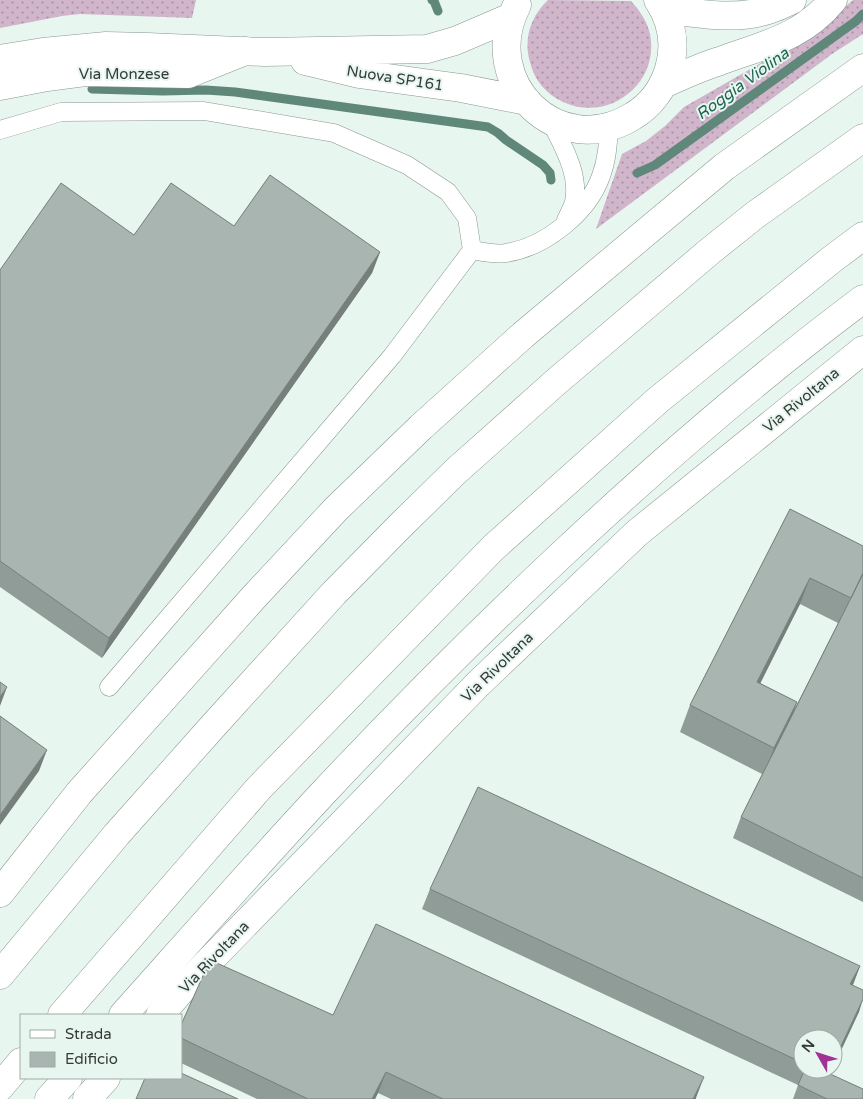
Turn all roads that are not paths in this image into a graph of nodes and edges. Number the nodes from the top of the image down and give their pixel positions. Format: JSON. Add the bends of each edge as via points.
{"nodes":[{"id":1,"x":792,"y":0,"type":"edge"},
{"id":2,"x":833,"y":0,"type":"edge"},
{"id":3,"x":661,"y":5,"type":"edge"},
{"id":4,"x":515,"y":8,"type":"edge"},
{"id":5,"x":255,"y":52,"type":"junction"},
{"id":6,"x":7,"y":56,"type":"edge"},
{"id":7,"x":863,"y":68,"type":"edge"},
{"id":8,"x":663,"y":84,"type":"junction"},
{"id":9,"x":0,"y":86,"type":"edge"},
{"id":10,"x":527,"y":101,"type":"junction"},
{"id":11,"x":550,"y":120,"type":"junction"},
{"id":12,"x":609,"y":127,"type":"junction"},
{"id":13,"x":0,"y":130,"type":"edge"},
{"id":14,"x":863,"y":138,"type":"edge"},
{"id":15,"x":563,"y":226,"type":"junction"},
{"id":16,"x":863,"y":236,"type":"edge"},
{"id":17,"x":472,"y":250,"type":"junction"},
{"id":18,"x":863,"y":299,"type":"edge"},
{"id":19,"x":863,"y":350,"type":"edge"},
{"id":20,"x":109,"y":687,"type":"dead end"},
{"id":21,"x":0,"y":893,"type":"edge"},
{"id":22,"x":0,"y":975,"type":"edge"},
{"id":23,"x":63,"y":1014,"type":"edge"},
{"id":24,"x":125,"y":1014,"type":"edge"},
{"id":25,"x":161,"y":1014,"type":"edge"},
{"id":26,"x":20,"y":1063,"type":"edge"},
{"id":27,"x":67,"y":1079,"type":"edge"},
{"id":28,"x":105,"y":1079,"type":"edge"},
{"id":29,"x":0,"y":1087,"type":"edge"},
{"id":30,"x":50,"y":1099,"type":"edge"},
{"id":31,"x":87,"y":1099,"type":"edge"}],
"edges":[{"from":1,"to":3,"type":"main road","name":"Nuova SP161","via":[[772,9],[742,15],[721,15]]},
{"from":2,"to":8,"type":"main road","via":[[818,17],[792,35]]},
{"from":3,"to":8,"type":"main road","name":"Nuova SP161","via":[[670,26],[672,45]]},
{"from":4,"to":5,"type":"main road","name":"Nuova SP161","via":[[455,41],[427,49]]},
{"from":4,"to":10,"type":"main road","name":"Nuova SP161","via":[[507,32],[508,63],[514,83]]},
{"from":5,"to":6,"type":"main road","name":"Nuova SP161","via":[[127,46]]},
{"from":5,"to":9,"type":"main road","name":"Via Monzese","via":[[188,74],[85,72]]},
{"from":5,"to":10,"type":"main road","name":"Nuova SP161","via":[[359,74]]},
{"from":7,"to":21,"type":"main road","via":[[693,192],[523,335],[421,427],[336,509],[247,604],[79,793]]},
{"from":8,"to":12,"type":"main road","name":"Nuova SP161","via":[[640,112]]},
{"from":10,"to":11,"type":"main road","name":"Nuova SP161"},
{"from":11,"to":12,"type":"main road","name":"Nuova SP161","via":[[578,129]]},
{"from":11,"to":15,"type":"lane","via":[[573,175],[573,202]]},
{"from":12,"to":15,"type":"lane","via":[[606,160],[598,183],[575,216]]},
{"from":13,"to":17,"type":"lane","via":[[61,112],[204,111],[334,133],[407,165],[448,192],[467,218]]},
{"from":14,"to":22,"type":"main road","via":[[710,251],[557,380],[456,471],[334,594],[214,725]]},
{"from":15,"to":17,"type":"lane","via":[[539,242],[518,250],[496,253]]},
{"from":16,"to":23,"type":"main road","via":[[658,400],[493,548],[260,788]]},
{"from":17,"to":20,"type":"lane","via":[[392,356]]},
{"from":18,"to":24,"type":"main road","via":[[690,438],[451,660],[325,791]]},
{"from":19,"to":25,"type":"main road","name":"Via Rivoltana","via":[[622,547],[478,684]]},
{"from":26,"to":29,"type":"main road"},
{"from":27,"to":30,"type":"main road"},
{"from":28,"to":31,"type":"main road"}]}
